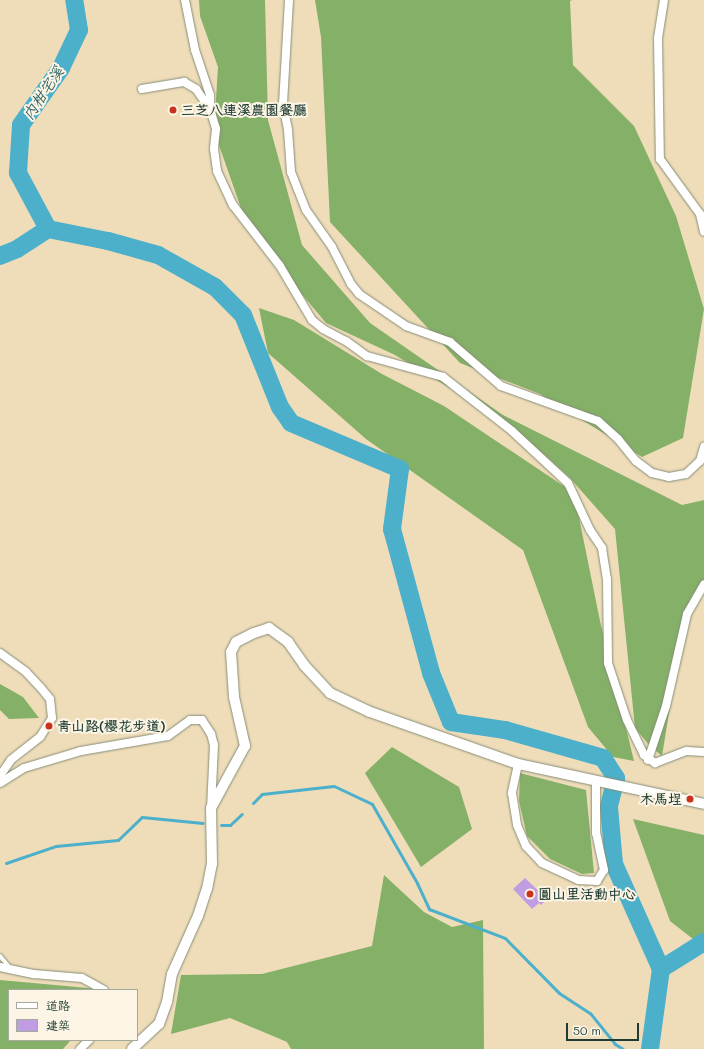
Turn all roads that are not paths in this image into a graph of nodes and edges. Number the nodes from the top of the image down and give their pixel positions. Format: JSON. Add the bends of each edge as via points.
{"nodes":[{"id":1,"x":185,"y":0,"type":"edge"},
{"id":2,"x":289,"y":0,"type":"edge"},
{"id":3,"x":664,"y":0,"type":"edge"},
{"id":4,"x":142,"y":89,"type":"dead end"},
{"id":5,"x":210,"y":109,"type":"junction"},
{"id":6,"x":702,"y":216,"type":"edge"},
{"id":7,"x":704,"y":232,"type":"edge"},
{"id":8,"x":704,"y":447,"type":"edge"},
{"id":9,"x":704,"y":585,"type":"edge"},
{"id":10,"x":0,"y":653,"type":"edge"},
{"id":11,"x":704,"y":752,"type":"edge"},
{"id":12,"x":648,"y":760,"type":"junction"},
{"id":13,"x":518,"y":764,"type":"junction"},
{"id":14,"x":0,"y":776,"type":"edge"},
{"id":15,"x":598,"y":782,"type":"junction"},
{"id":16,"x":0,"y":783,"type":"edge"},
{"id":17,"x":704,"y":804,"type":"edge"},
{"id":18,"x":211,"y":808,"type":"junction"},
{"id":19,"x":0,"y":956,"type":"edge"},
{"id":20,"x":0,"y":967,"type":"edge"},
{"id":21,"x":11,"y":970,"type":"junction"},
{"id":22,"x":102,"y":989,"type":"edge"},
{"id":23,"x":88,"y":1041,"type":"edge"},
{"id":24,"x":80,"y":1049,"type":"edge"},
{"id":25,"x":132,"y":1049,"type":"edge"}],
"edges":[{"from":1,"to":5,"type":"street","via":[[195,50],[210,95]]},
{"from":2,"to":8,"type":"street","via":[[283,104],[291,172],[306,210],[332,247],[359,294],[406,326],[450,342],[501,386],[598,421],[618,439],[636,461],[652,473],[668,477],[686,474],[700,462]]},
{"from":3,"to":6,"type":"street","via":[[658,38],[660,159]]},
{"from":4,"to":5,"type":"street","via":[[184,82],[196,89]]},
{"from":5,"to":12,"type":"street","via":[[216,129],[217,171],[233,205],[280,266],[312,320],[367,356],[443,377],[512,431],[568,483],[590,530],[602,548],[607,579],[608,663],[627,720]]},
{"from":6,"to":7,"type":"street"},
{"from":9,"to":12,"type":"street","via":[[687,614],[666,706]]},
{"from":10,"to":14,"type":"street","via":[[26,672],[50,699],[52,718],[40,737],[11,760]]},
{"from":11,"to":12,"type":"street","via":[[687,752],[655,762]]},
{"from":13,"to":15,"type":"street"},
{"from":13,"to":15,"type":"street","via":[[512,793],[517,826],[526,846],[542,863],[578,880],[597,881],[604,870],[596,833]]},
{"from":13,"to":18,"type":"street","via":[[376,715],[337,696],[304,665],[288,642],[269,628],[236,642],[231,652],[234,697],[245,746]]},
{"from":15,"to":17,"type":"street"},
{"from":16,"to":18,"type":"street","via":[[24,768],[81,751],[168,736],[190,720],[202,720],[211,734],[214,746]]},
{"from":18,"to":25,"type":"street","via":[[212,864],[198,916],[172,974],[167,1002],[159,1024]]},
{"from":19,"to":21,"type":"lane"},
{"from":20,"to":21,"type":"street"},
{"from":21,"to":22,"type":"street","via":[[82,978]]},
{"from":23,"to":24,"type":"street"}]}
